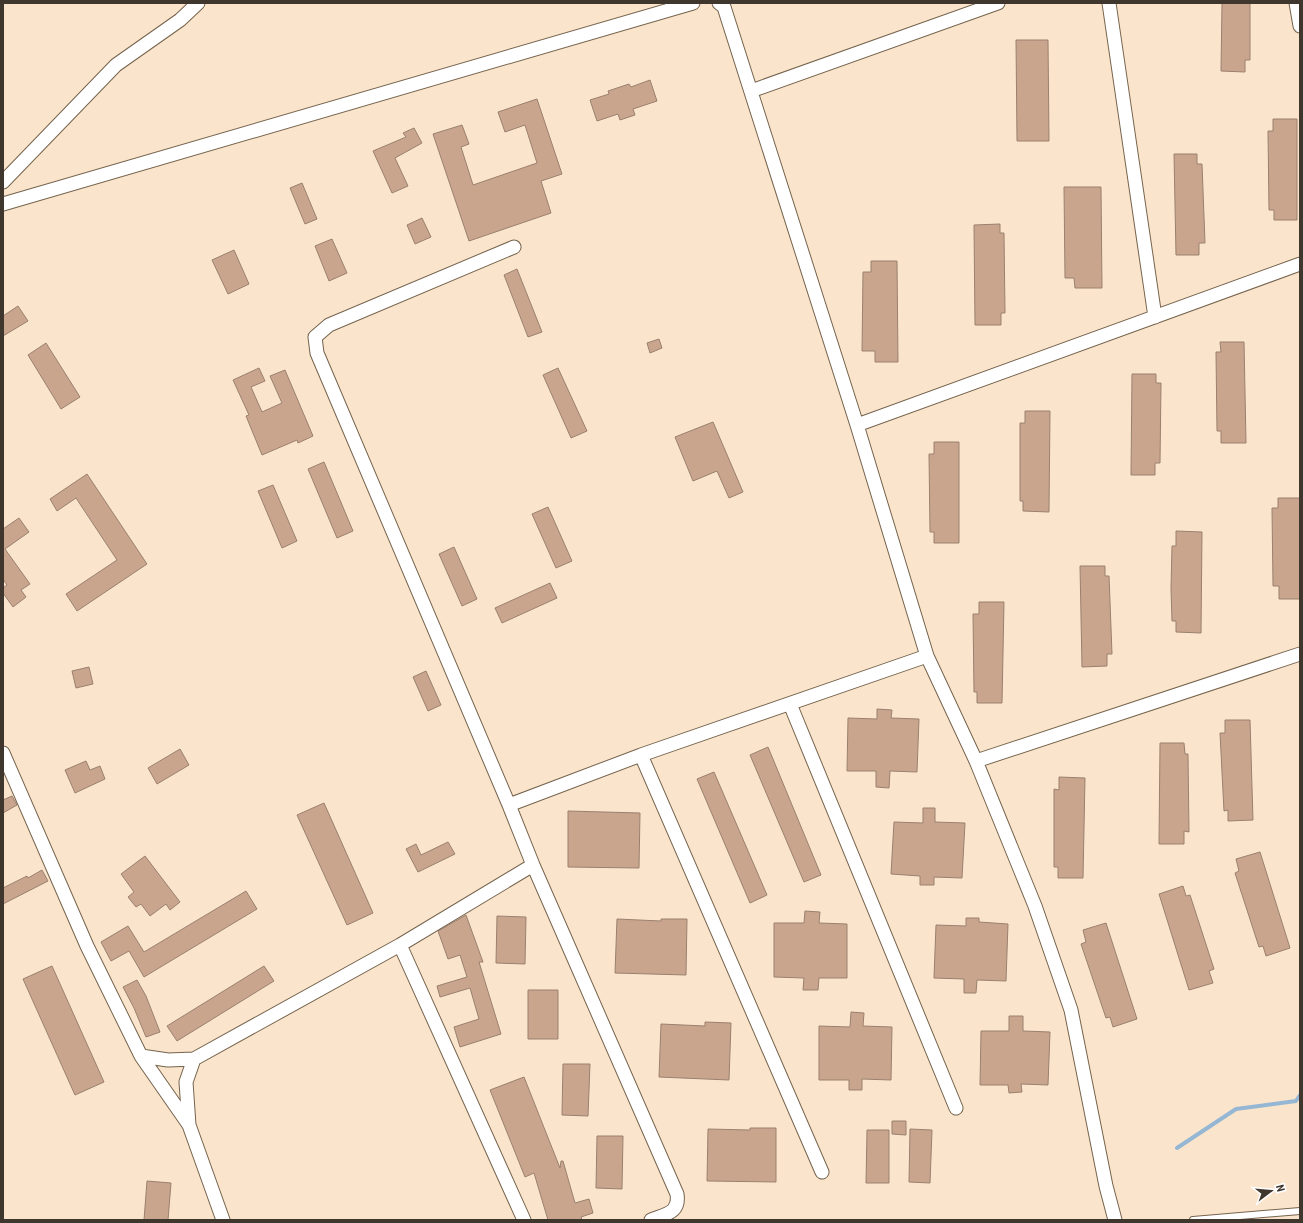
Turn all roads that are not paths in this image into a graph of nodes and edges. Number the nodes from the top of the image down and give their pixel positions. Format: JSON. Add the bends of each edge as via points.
{"nodes":[{"id":1,"x":198,"y":3,"type":"edge"},
{"id":2,"x":693,"y":3,"type":"edge"},
{"id":3,"x":719,"y":3,"type":"edge"},
{"id":4,"x":998,"y":3,"type":"edge"},
{"id":5,"x":1109,"y":3,"type":"edge"},
{"id":6,"x":1296,"y":3,"type":"edge"},
{"id":7,"x":1300,"y":26,"type":"edge"},
{"id":8,"x":751,"y":91,"type":"junction"},
{"id":9,"x":3,"y":182,"type":"edge"},
{"id":10,"x":3,"y":204,"type":"edge"},
{"id":11,"x":514,"y":247,"type":"dead end"},
{"id":12,"x":1300,"y":264,"type":"edge"},
{"id":13,"x":1155,"y":317,"type":"junction"},
{"id":14,"x":857,"y":425,"type":"junction"},
{"id":15,"x":1300,"y":654,"type":"edge"},
{"id":16,"x":928,"y":656,"type":"junction"},
{"id":17,"x":790,"y":704,"type":"junction"},
{"id":18,"x":3,"y":753,"type":"edge"},
{"id":19,"x":641,"y":755,"type":"junction"},
{"id":20,"x":976,"y":761,"type":"junction"},
{"id":21,"x":509,"y":805,"type":"junction"},
{"id":22,"x":533,"y":864,"type":"junction"},
{"id":23,"x":400,"y":945,"type":"junction"},
{"id":24,"x":141,"y":1056,"type":"junction"},
{"id":25,"x":194,"y":1059,"type":"junction"},
{"id":26,"x":956,"y":1108,"type":"dead end"},
{"id":27,"x":189,"y":1125,"type":"junction"},
{"id":28,"x":822,"y":1172,"type":"dead end"},
{"id":29,"x":1300,"y":1211,"type":"edge"},
{"id":30,"x":223,"y":1220,"type":"edge"},
{"id":31,"x":524,"y":1220,"type":"edge"},
{"id":32,"x":651,"y":1220,"type":"edge"},
{"id":33,"x":1115,"y":1220,"type":"edge"},
{"id":34,"x":1193,"y":1220,"type":"edge"}],
"edges":[{"from":1,"to":9,"type":"street","via":[[180,20],[116,65]]},
{"from":2,"to":10,"type":"street"},
{"from":3,"to":8,"type":"street","via":[[724,7]]},
{"from":4,"to":8,"type":"street"},
{"from":5,"to":13,"type":"street"},
{"from":6,"to":7,"type":"street"},
{"from":8,"to":14,"type":"street"},
{"from":11,"to":21,"type":"street","via":[[329,325],[315,337],[317,353]]},
{"from":12,"to":13,"type":"street"},
{"from":13,"to":14,"type":"street"},
{"from":14,"to":16,"type":"street"},
{"from":15,"to":20,"type":"street"},
{"from":16,"to":17,"type":"street"},
{"from":16,"to":20,"type":"street"},
{"from":17,"to":19,"type":"street"},
{"from":17,"to":26,"type":"street"},
{"from":18,"to":24,"type":"street","via":[[87,946]]},
{"from":19,"to":21,"type":"street"},
{"from":19,"to":28,"type":"street"},
{"from":20,"to":33,"type":"street","via":[[1035,906],[1071,1010]]},
{"from":21,"to":22,"type":"street"},
{"from":22,"to":23,"type":"street"},
{"from":22,"to":32,"type":"street","via":[[677,1194],[678,1202],[670,1213]]},
{"from":23,"to":25,"type":"street"},
{"from":23,"to":31,"type":"street"},
{"from":24,"to":25,"type":"street","via":[[168,1060]]},
{"from":24,"to":27,"type":"street"},
{"from":25,"to":27,"type":"street","via":[[186,1082]]},
{"from":27,"to":30,"type":"street"},
{"from":29,"to":34,"type":"lane"}]}
